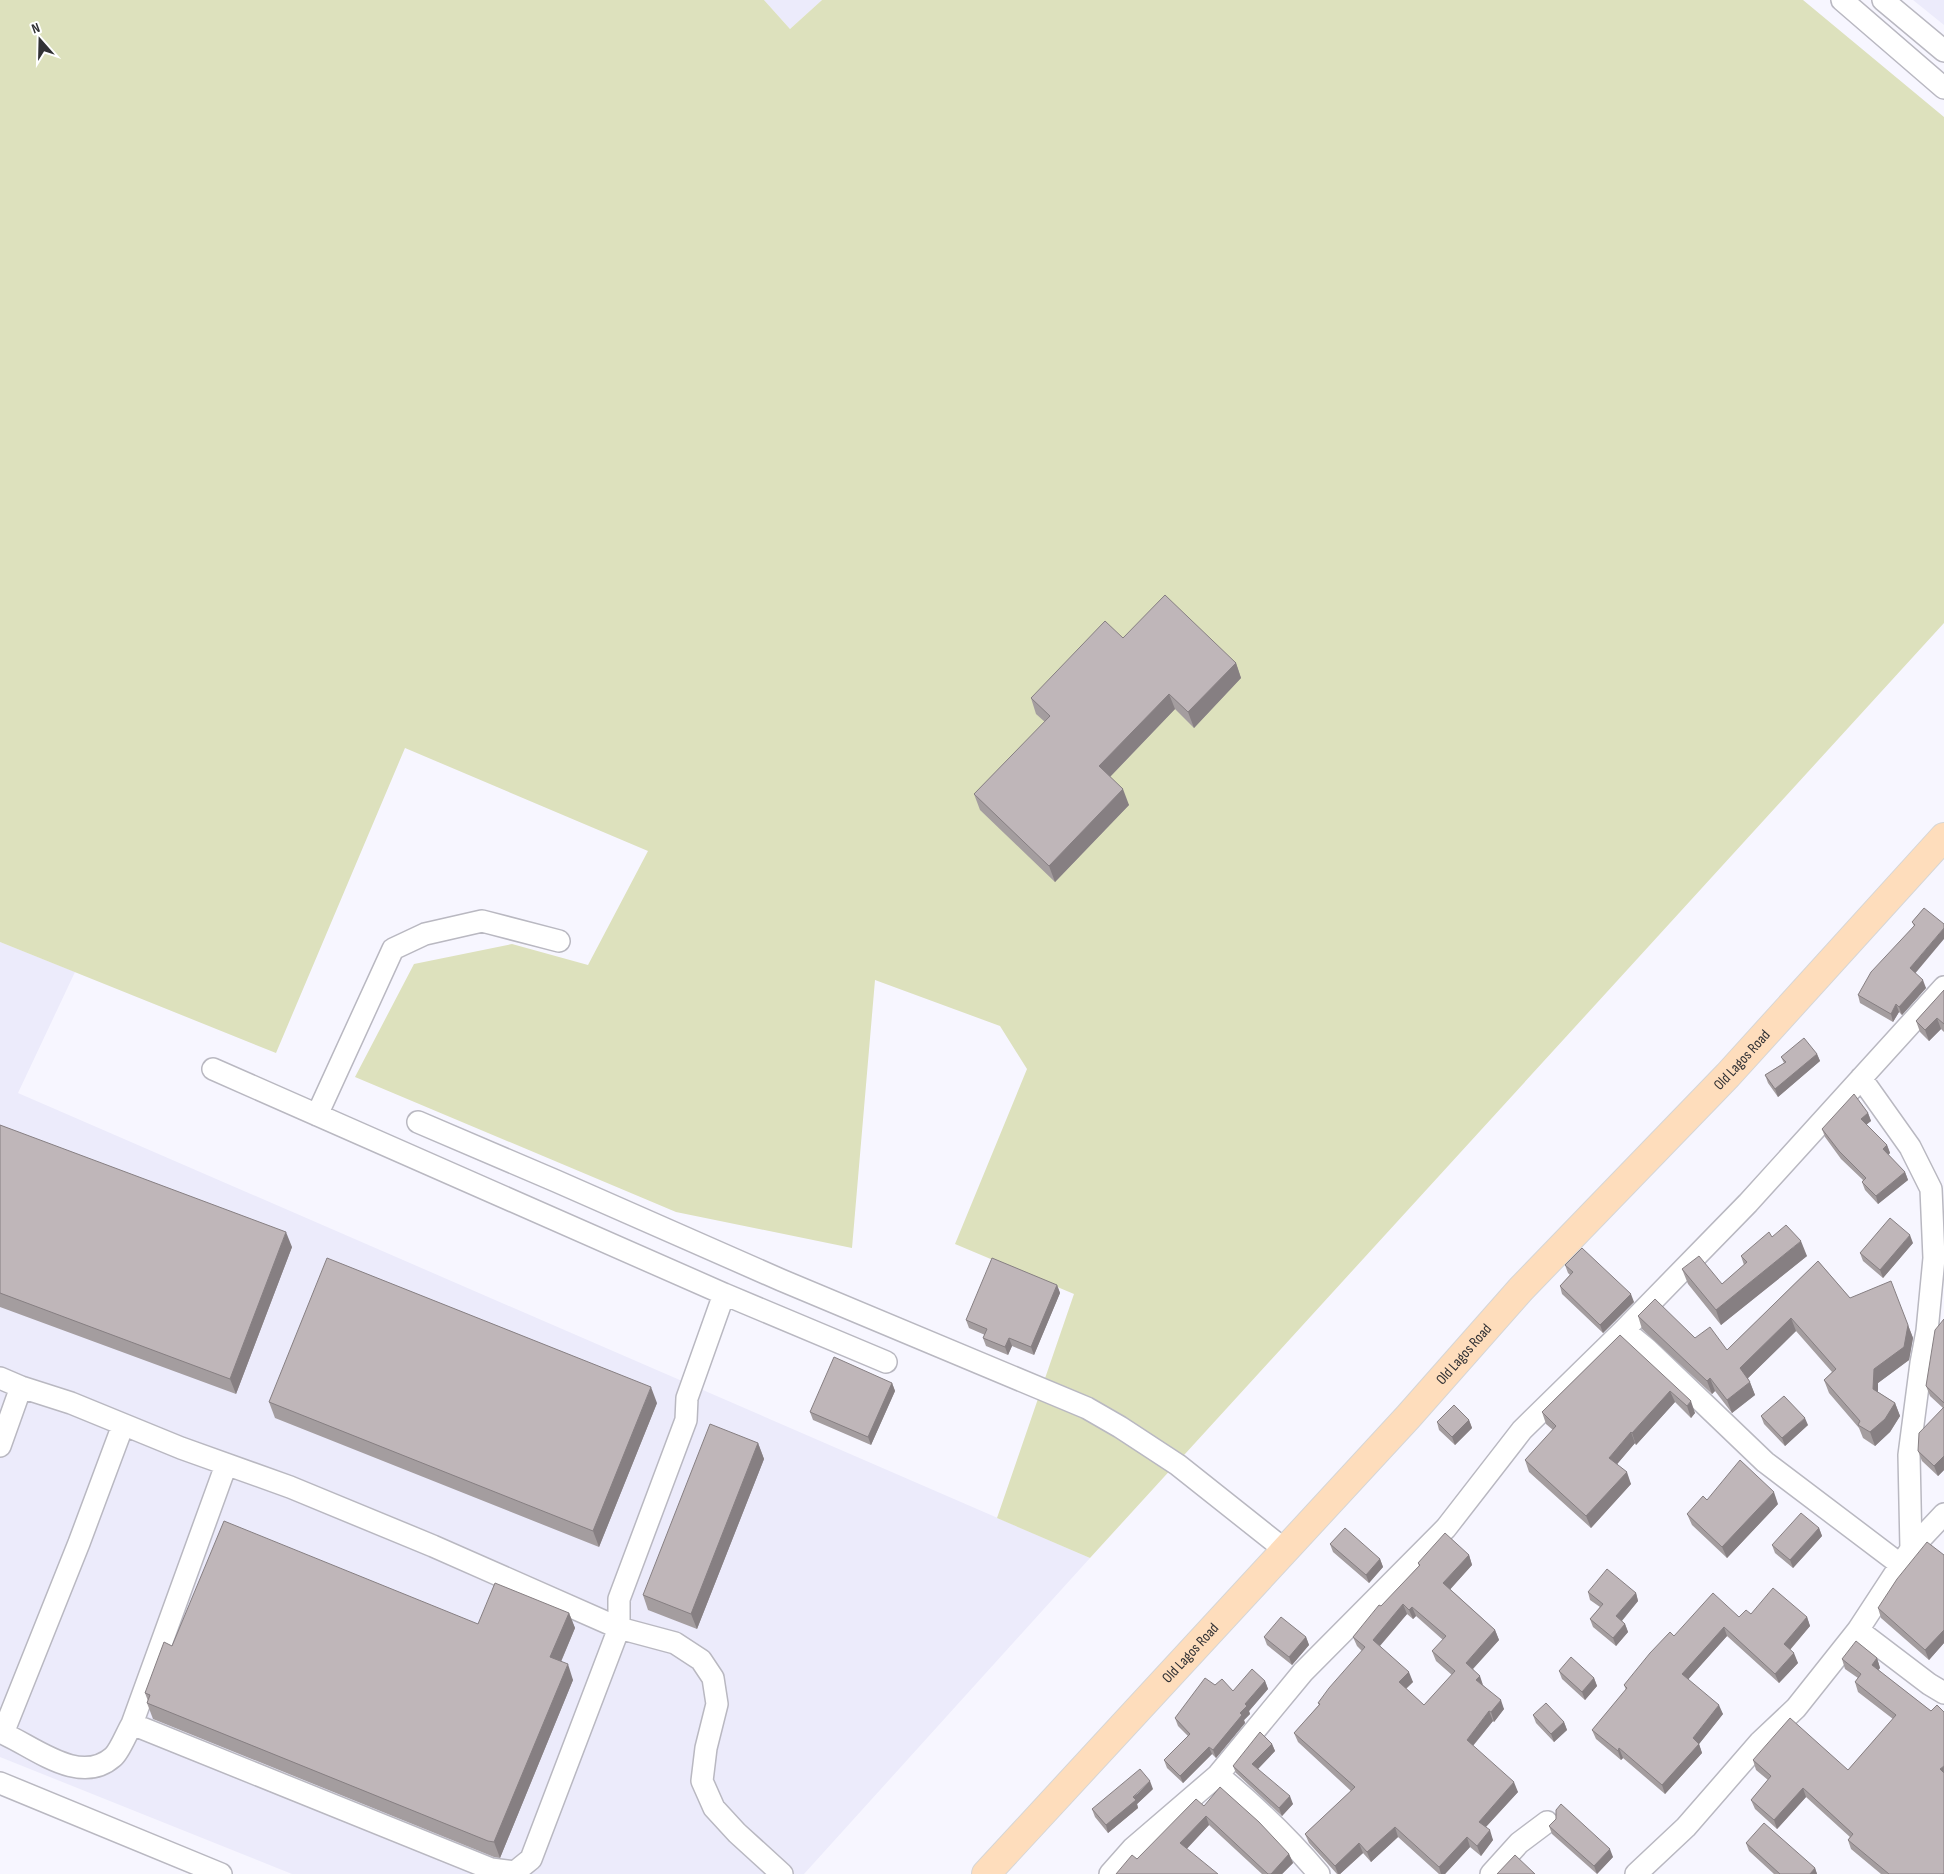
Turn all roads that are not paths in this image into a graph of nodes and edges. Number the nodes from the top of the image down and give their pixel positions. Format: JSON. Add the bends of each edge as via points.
{"nodes":[{"id":1,"x":1842,"y":0,"type":"edge"},
{"id":2,"x":1883,"y":0,"type":"edge"},
{"id":3,"x":1944,"y":51,"type":"edge"},
{"id":4,"x":1944,"y":88,"type":"edge"},
{"id":5,"x":1944,"y":837,"type":"edge"},
{"id":6,"x":559,"y":941,"type":"dead end"},
{"id":7,"x":1944,"y":987,"type":"edge"},
{"id":8,"x":213,"y":1069,"type":"dead end"},
{"id":9,"x":1861,"y":1078,"type":"junction"},
{"id":10,"x":317,"y":1115,"type":"junction"},
{"id":11,"x":418,"y":1122,"type":"dead end"},
{"id":12,"x":724,"y":1294,"type":"junction"},
{"id":13,"x":1624,"y":1330,"type":"junction"},
{"id":14,"x":886,"y":1362,"type":"dead end"},
{"id":15,"x":0,"y":1378,"type":"edge"},
{"id":16,"x":21,"y":1387,"type":"junction"},
{"id":17,"x":123,"y":1425,"type":"junction"},
{"id":18,"x":0,"y":1446,"type":"edge"},
{"id":19,"x":226,"y":1465,"type":"junction"},
{"id":20,"x":1944,"y":1514,"type":"edge"},
{"id":21,"x":1285,"y":1550,"type":"junction"},
{"id":22,"x":1906,"y":1557,"type":"junction"},
{"id":23,"x":619,"y":1628,"type":"junction"},
{"id":24,"x":1858,"y":1630,"type":"junction"},
{"id":25,"x":1944,"y":1693,"type":"edge"},
{"id":26,"x":132,"y":1724,"type":"junction"},
{"id":27,"x":1,"y":1732,"type":"edge"},
{"id":28,"x":1218,"y":1775,"type":"junction"},
{"id":29,"x":0,"y":1783,"type":"edge"},
{"id":30,"x":1547,"y":1822,"type":"dead end"},
{"id":31,"x":221,"y":1874,"type":"edge"},
{"id":32,"x":782,"y":1874,"type":"edge"},
{"id":33,"x":986,"y":1874,"type":"edge"},
{"id":34,"x":1110,"y":1874,"type":"edge"},
{"id":35,"x":1319,"y":1874,"type":"edge"},
{"id":36,"x":1491,"y":1874,"type":"edge"},
{"id":37,"x":1636,"y":1874,"type":"edge"}],
"edges":[{"from":1,"to":4,"type":"street"},
{"from":2,"to":3,"type":"street"},
{"from":5,"to":21,"type":"main road","name":"Old Lagos Road","via":[[1728,1075],[1521,1290]]},
{"from":6,"to":10,"type":"street","via":[[482,921],[425,934],[393,949]]},
{"from":7,"to":9,"type":"street"},
{"from":8,"to":10,"type":"street"},
{"from":9,"to":13,"type":"street","via":[[1748,1203]]},
{"from":9,"to":22,"type":"street","via":[[1910,1147],[1931,1189],[1934,1258],[1909,1455]]},
{"from":10,"to":12,"type":"street"},
{"from":11,"to":21,"type":"street","via":[[1086,1408],[1178,1465]]},
{"from":12,"to":14,"type":"street"},
{"from":12,"to":23,"type":"street","via":[[687,1398],[686,1420],[619,1599]]},
{"from":13,"to":22,"type":"street","via":[[1765,1462]]},
{"from":13,"to":28,"type":"street","via":[[1522,1430],[1446,1528],[1303,1672]]},
{"from":15,"to":16,"type":"street"},
{"from":16,"to":17,"type":"street"},
{"from":16,"to":18,"type":"street"},
{"from":17,"to":19,"type":"street"},
{"from":17,"to":27,"type":"street"},
{"from":19,"to":23,"type":"street","via":[[290,1487]]},
{"from":19,"to":26,"type":"street"},
{"from":20,"to":22,"type":"street"},
{"from":21,"to":33,"type":"main road","name":"Old Lagos Road"},
{"from":22,"to":24,"type":"street"},
{"from":23,"to":26,"type":"street","via":[[531,1860],[515,1872],[491,1869]]},
{"from":23,"to":32,"type":"street","via":[[675,1643],[701,1660],[713,1678],[717,1704],[702,1781],[714,1808]]},
{"from":24,"to":25,"type":"street"},
{"from":24,"to":37,"type":"street","via":[[1796,1708],[1760,1742],[1686,1828]]},
{"from":26,"to":27,"type":"street","via":[[113,1756],[96,1766],[78,1768],[65,1765]]},
{"from":28,"to":34,"type":"street","via":[[1133,1848]]},
{"from":28,"to":35,"type":"street","via":[[1299,1850]]},
{"from":29,"to":31,"type":"street"},
{"from":30,"to":36,"type":"street","via":[[1519,1843]]}]}
